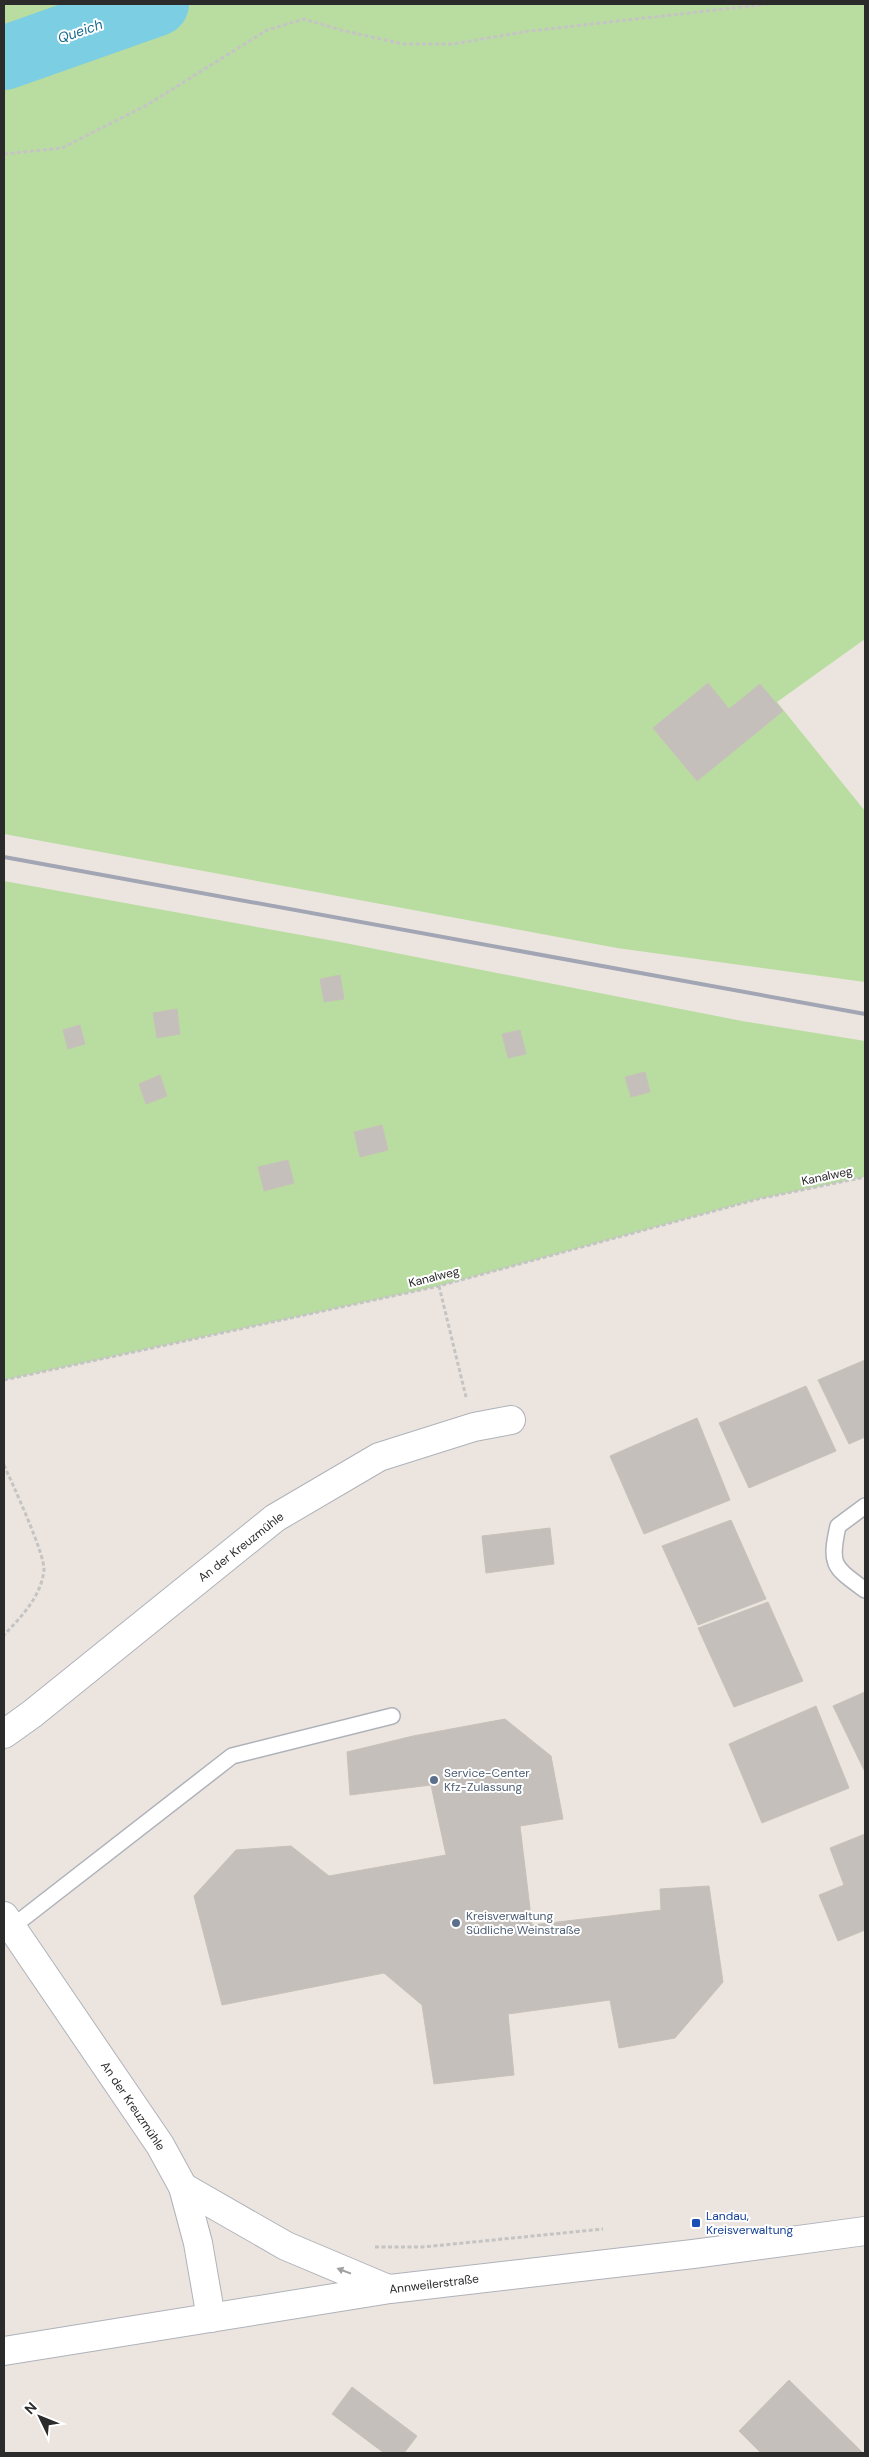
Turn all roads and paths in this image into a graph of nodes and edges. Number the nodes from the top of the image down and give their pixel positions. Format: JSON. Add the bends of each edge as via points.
{"nodes":[{"id":1,"x":768,"y":4,"type":"edge"},
{"id":2,"x":4,"y":154,"type":"edge"},
{"id":3,"x":865,"y":1177,"type":"edge"},
{"id":4,"x":439,"y":1286,"type":"junction"},
{"id":5,"x":4,"y":1380,"type":"edge"},
{"id":6,"x":511,"y":1420,"type":"dead end"},
{"id":7,"x":474,"y":1427,"type":"junction"},
{"id":8,"x":4,"y":1466,"type":"edge"},
{"id":9,"x":865,"y":1506,"type":"edge"},
{"id":10,"x":865,"y":1590,"type":"edge"},
{"id":11,"x":4,"y":1635,"type":"edge"},
{"id":12,"x":392,"y":1716,"type":"dead end"},
{"id":13,"x":4,"y":1734,"type":"edge"},
{"id":14,"x":8,"y":1922,"type":"edge"},
{"id":15,"x":183,"y":2187,"type":"junction"},
{"id":16,"x":610,"y":2229,"type":"dead end"},
{"id":17,"x":865,"y":2231,"type":"edge"},
{"id":18,"x":365,"y":2247,"type":"dead end"},
{"id":19,"x":390,"y":2289,"type":"junction"},
{"id":20,"x":211,"y":2318,"type":"junction"},
{"id":21,"x":4,"y":2351,"type":"edge"}],
"edges":[{"from":1,"to":2,"type":"path","via":[[530,31],[452,44],[403,44],[304,19],[268,30],[147,105],[62,148]]},
{"from":3,"to":4,"type":"path","name":"Kanalweg","via":[[758,1199]]},
{"from":4,"to":5,"type":"path","name":"Kanalweg"},
{"from":4,"to":7,"type":"path"},
{"from":6,"to":7,"type":"street","name":"An der Kreuzmühle"},
{"from":7,"to":13,"type":"street","name":"An der Kreuzmühle","via":[[379,1457],[275,1518]]},
{"from":8,"to":11,"type":"path","via":[[44,1570],[32,1605]]},
{"from":9,"to":10,"type":"lane","via":[[838,1526],[833,1550],[838,1571]]},
{"from":12,"to":14,"type":"lane","via":[[232,1756]]},
{"from":14,"to":15,"type":"street","name":"An der Kreuzmühle","via":[[160,2145]]},
{"from":19,"to":15,"type":"street","one_way":true,"via":[[286,2246]]},
{"from":15,"to":20,"type":"street","name":"An der Kreuzmühle","via":[[198,2243]]},
{"from":16,"to":18,"type":"path","via":[[423,2247]]},
{"from":17,"to":19,"type":"street","name":"Annweilerstraße"},
{"from":19,"to":20,"type":"street","name":"Annweilerstraße"},
{"from":20,"to":21,"type":"street","name":"Annweilerstraße"}]}
